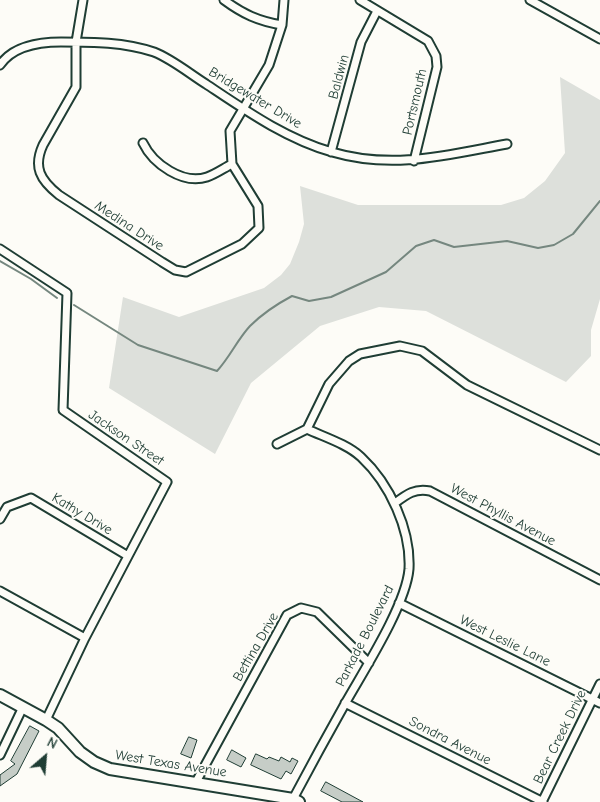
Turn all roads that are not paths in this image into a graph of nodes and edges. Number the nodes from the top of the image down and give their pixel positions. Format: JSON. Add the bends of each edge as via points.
{"nodes":[{"id":1,"x":83,"y":0,"type":"edge"},
{"id":2,"x":224,"y":0,"type":"edge"},
{"id":3,"x":284,"y":0,"type":"edge"},
{"id":4,"x":360,"y":0,"type":"edge"},
{"id":5,"x":530,"y":0,"type":"edge"},
{"id":6,"x":377,"y":10,"type":"junction"},
{"id":7,"x":282,"y":25,"type":"junction"},
{"id":8,"x":600,"y":39,"type":"edge"},
{"id":9,"x":76,"y":42,"type":"junction"},
{"id":10,"x":0,"y":65,"type":"edge"},
{"id":11,"x":243,"y":109,"type":"junction"},
{"id":12,"x":143,"y":143,"type":"dead end"},
{"id":13,"x":507,"y":144,"type":"dead end"},
{"id":14,"x":331,"y":152,"type":"junction"},
{"id":15,"x":414,"y":161,"type":"junction"},
{"id":16,"x":232,"y":164,"type":"junction"},
{"id":17,"x":0,"y":249,"type":"edge"},
{"id":18,"x":307,"y":429,"type":"junction"},
{"id":19,"x":277,"y":444,"type":"dead end"},
{"id":20,"x":600,"y":450,"type":"edge"},
{"id":21,"x":395,"y":503,"type":"junction"},
{"id":22,"x":0,"y":519,"type":"edge"},
{"id":23,"x":128,"y":556,"type":"junction"},
{"id":24,"x":600,"y":580,"type":"edge"},
{"id":25,"x":0,"y":591,"type":"edge"},
{"id":26,"x":399,"y":603,"type":"junction"},
{"id":27,"x":85,"y":638,"type":"junction"},
{"id":28,"x":369,"y":663,"type":"junction"},
{"id":29,"x":600,"y":684,"type":"edge"},
{"id":30,"x":0,"y":695,"type":"edge"},
{"id":31,"x":592,"y":699,"type":"junction"},
{"id":32,"x":345,"y":703,"type":"junction"},
{"id":33,"x":600,"y":703,"type":"edge"},
{"id":34,"x":23,"y":707,"type":"junction"},
{"id":35,"x":46,"y":720,"type":"junction"},
{"id":36,"x":0,"y":755,"type":"edge"},
{"id":37,"x":196,"y":782,"type":"junction"},
{"id":38,"x":296,"y":800,"type":"edge"},
{"id":39,"x":542,"y":802,"type":"edge"}],
"edges":[{"from":1,"to":9,"type":"street","name":"Medina Drive"},
{"from":2,"to":7,"type":"street","via":[[258,21]]},
{"from":3,"to":7,"type":"street"},
{"from":4,"to":6,"type":"street","name":"Portsmouth"},
{"from":5,"to":8,"type":"street"},
{"from":6,"to":14,"type":"street","name":"Baldwin","via":[[361,42]]},
{"from":6,"to":15,"type":"street","name":"Portsmouth","via":[[428,41],[436,56],[437,67]]},
{"from":7,"to":11,"type":"street","via":[[269,65]]},
{"from":9,"to":10,"type":"street","name":"Bridgewater Drive","via":[[42,42],[21,49]]},
{"from":9,"to":11,"type":"street","name":"Bridgewater Drive","via":[[131,45],[156,53]]},
{"from":9,"to":16,"type":"street","name":"Medina Drive","via":[[76,87],[43,145],[37,164],[47,186],[175,270],[186,272],[242,244],[259,228],[258,206]]},
{"from":11,"to":14,"type":"street","name":"Bridgewater Drive","via":[[288,134]]},
{"from":11,"to":16,"type":"street","via":[[230,131]]},
{"from":12,"to":16,"type":"street","via":[[148,154],[184,178],[206,177]]},
{"from":13,"to":15,"type":"street","name":"Bridgewater Drive"},
{"from":14,"to":15,"type":"street","name":"Bridgewater Drive","via":[[370,160]]},
{"from":17,"to":23,"type":"street","name":"Jackson Street","via":[[67,293],[63,410],[167,482]]},
{"from":18,"to":19,"type":"street"},
{"from":18,"to":20,"type":"street","via":[[329,384],[348,361],[360,354],[400,346],[422,351],[462,381]]},
{"from":18,"to":21,"type":"street","name":"Parkade Boulevard","via":[[360,456]]},
{"from":21,"to":24,"type":"street","name":"West Phyllis Avenue","via":[[419,489],[430,491]]},
{"from":21,"to":26,"type":"street","name":"Parkade Boulevard","via":[[409,541],[409,571]]},
{"from":22,"to":23,"type":"street","name":"Kathy Drive","via":[[7,507],[31,498]]},
{"from":23,"to":27,"type":"street","name":"Jackson Street"},
{"from":25,"to":27,"type":"street"},
{"from":26,"to":28,"type":"street","name":"Parkade Boulevard"},
{"from":26,"to":31,"type":"street","name":"West Leslie Lane"},
{"from":27,"to":35,"type":"street","name":"Jackson Street"},
{"from":28,"to":32,"type":"street","name":"Parkade Boulevard"},
{"from":28,"to":37,"type":"street","name":"Bettina Drive","via":[[317,612],[301,608],[287,615]]},
{"from":29,"to":31,"type":"street","name":"Bear Creek Drive"},
{"from":30,"to":34,"type":"street","name":"West Texas Avenue"},
{"from":31,"to":33,"type":"street","name":"West Leslie Lane"},
{"from":31,"to":39,"type":"street","name":"Bear Creek Drive"},
{"from":32,"to":38,"type":"street","name":"Parkade Boulevard"},
{"from":32,"to":39,"type":"street","name":"Sondra Avenue"},
{"from":34,"to":35,"type":"street","name":"West Texas Avenue"},
{"from":34,"to":36,"type":"street"},
{"from":35,"to":37,"type":"street","name":"West Texas Avenue","via":[[80,752],[110,769]]},
{"from":37,"to":38,"type":"street","name":"West Texas Avenue"}]}
